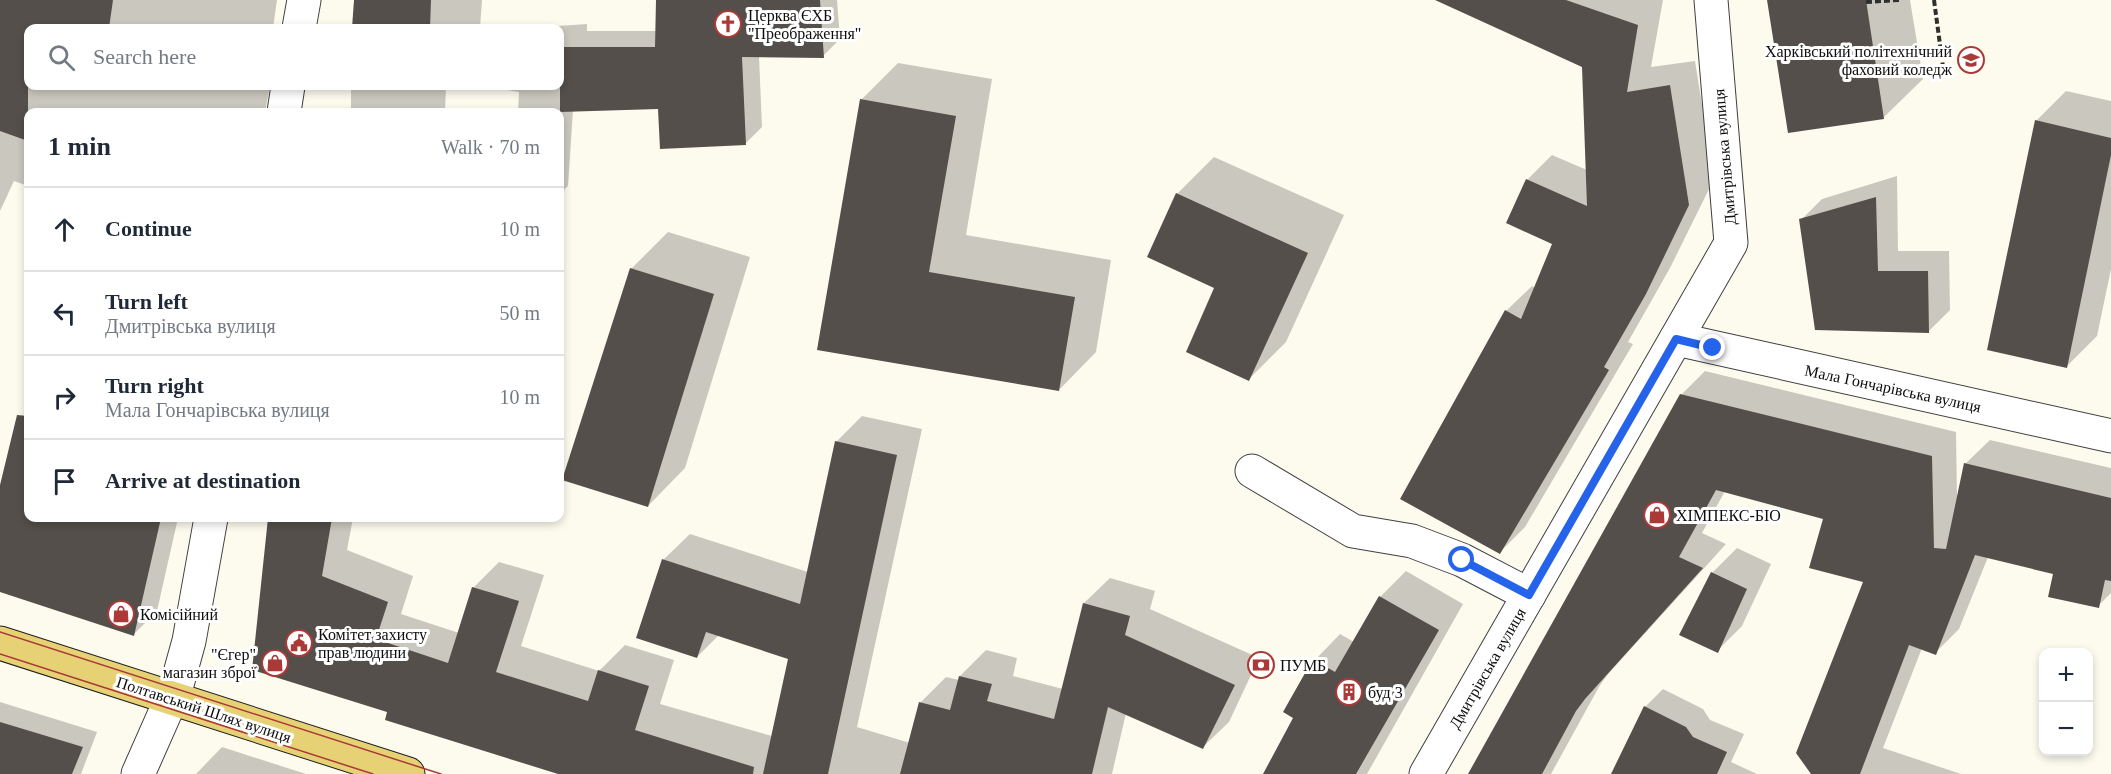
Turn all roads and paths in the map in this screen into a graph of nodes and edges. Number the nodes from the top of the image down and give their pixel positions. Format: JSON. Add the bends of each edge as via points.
{"nodes":[{"id":1,"x":304,"y":0,"type":"edge"},
{"id":2,"x":1711,"y":0,"type":"edge"},
{"id":3,"x":1899,"y":0,"type":"edge"},
{"id":4,"x":1934,"y":0,"type":"edge"},
{"id":5,"x":1866,"y":2,"type":"dead end"},
{"id":6,"x":300,"y":24,"type":"edge"},
{"id":7,"x":1943,"y":67,"type":"dead end"},
{"id":8,"x":287,"y":90,"type":"edge"},
{"id":9,"x":285,"y":108,"type":"edge"},
{"id":10,"x":1676,"y":339,"type":"junction"},
{"id":11,"x":2111,"y":436,"type":"edge"},
{"id":12,"x":1252,"y":471,"type":"dead end"},
{"id":13,"x":210,"y":522,"type":"edge"},
{"id":14,"x":1529,"y":595,"type":"junction"},
{"id":15,"x":0,"y":643,"type":"edge"},
{"id":16,"x":171,"y":698,"type":"junction"},
{"id":17,"x":138,"y":774,"type":"edge"},
{"id":18,"x":408,"y":774,"type":"edge"},
{"id":19,"x":1426,"y":774,"type":"edge"}],
"edges":[{"from":1,"to":6,"type":"street"},
{"from":2,"to":10,"type":"street","name":"Дмитрівська вулиця","via":[[1731,243]]},
{"from":3,"to":5,"type":"path"},
{"from":4,"to":7,"type":"path"},
{"from":8,"to":9,"type":"street"},
{"from":10,"to":11,"type":"street","name":"Мала Гончарівська вулиця"},
{"from":10,"to":14,"type":"street","name":"Дмитрівська вулиця"},
{"from":12,"to":14,"type":"street","via":[[1353,531],[1412,541],[1462,560]]},
{"from":13,"to":16,"type":"street","via":[[189,641]]},
{"from":14,"to":19,"type":"street","name":"Дмитрівська вулиця"},
{"from":15,"to":16,"type":"main road","name":"Полтавський Шлях вулиця"},
{"from":16,"to":17,"type":"street"},
{"from":16,"to":18,"type":"main road","name":"Полтавський Шлях вулиця"}]}
